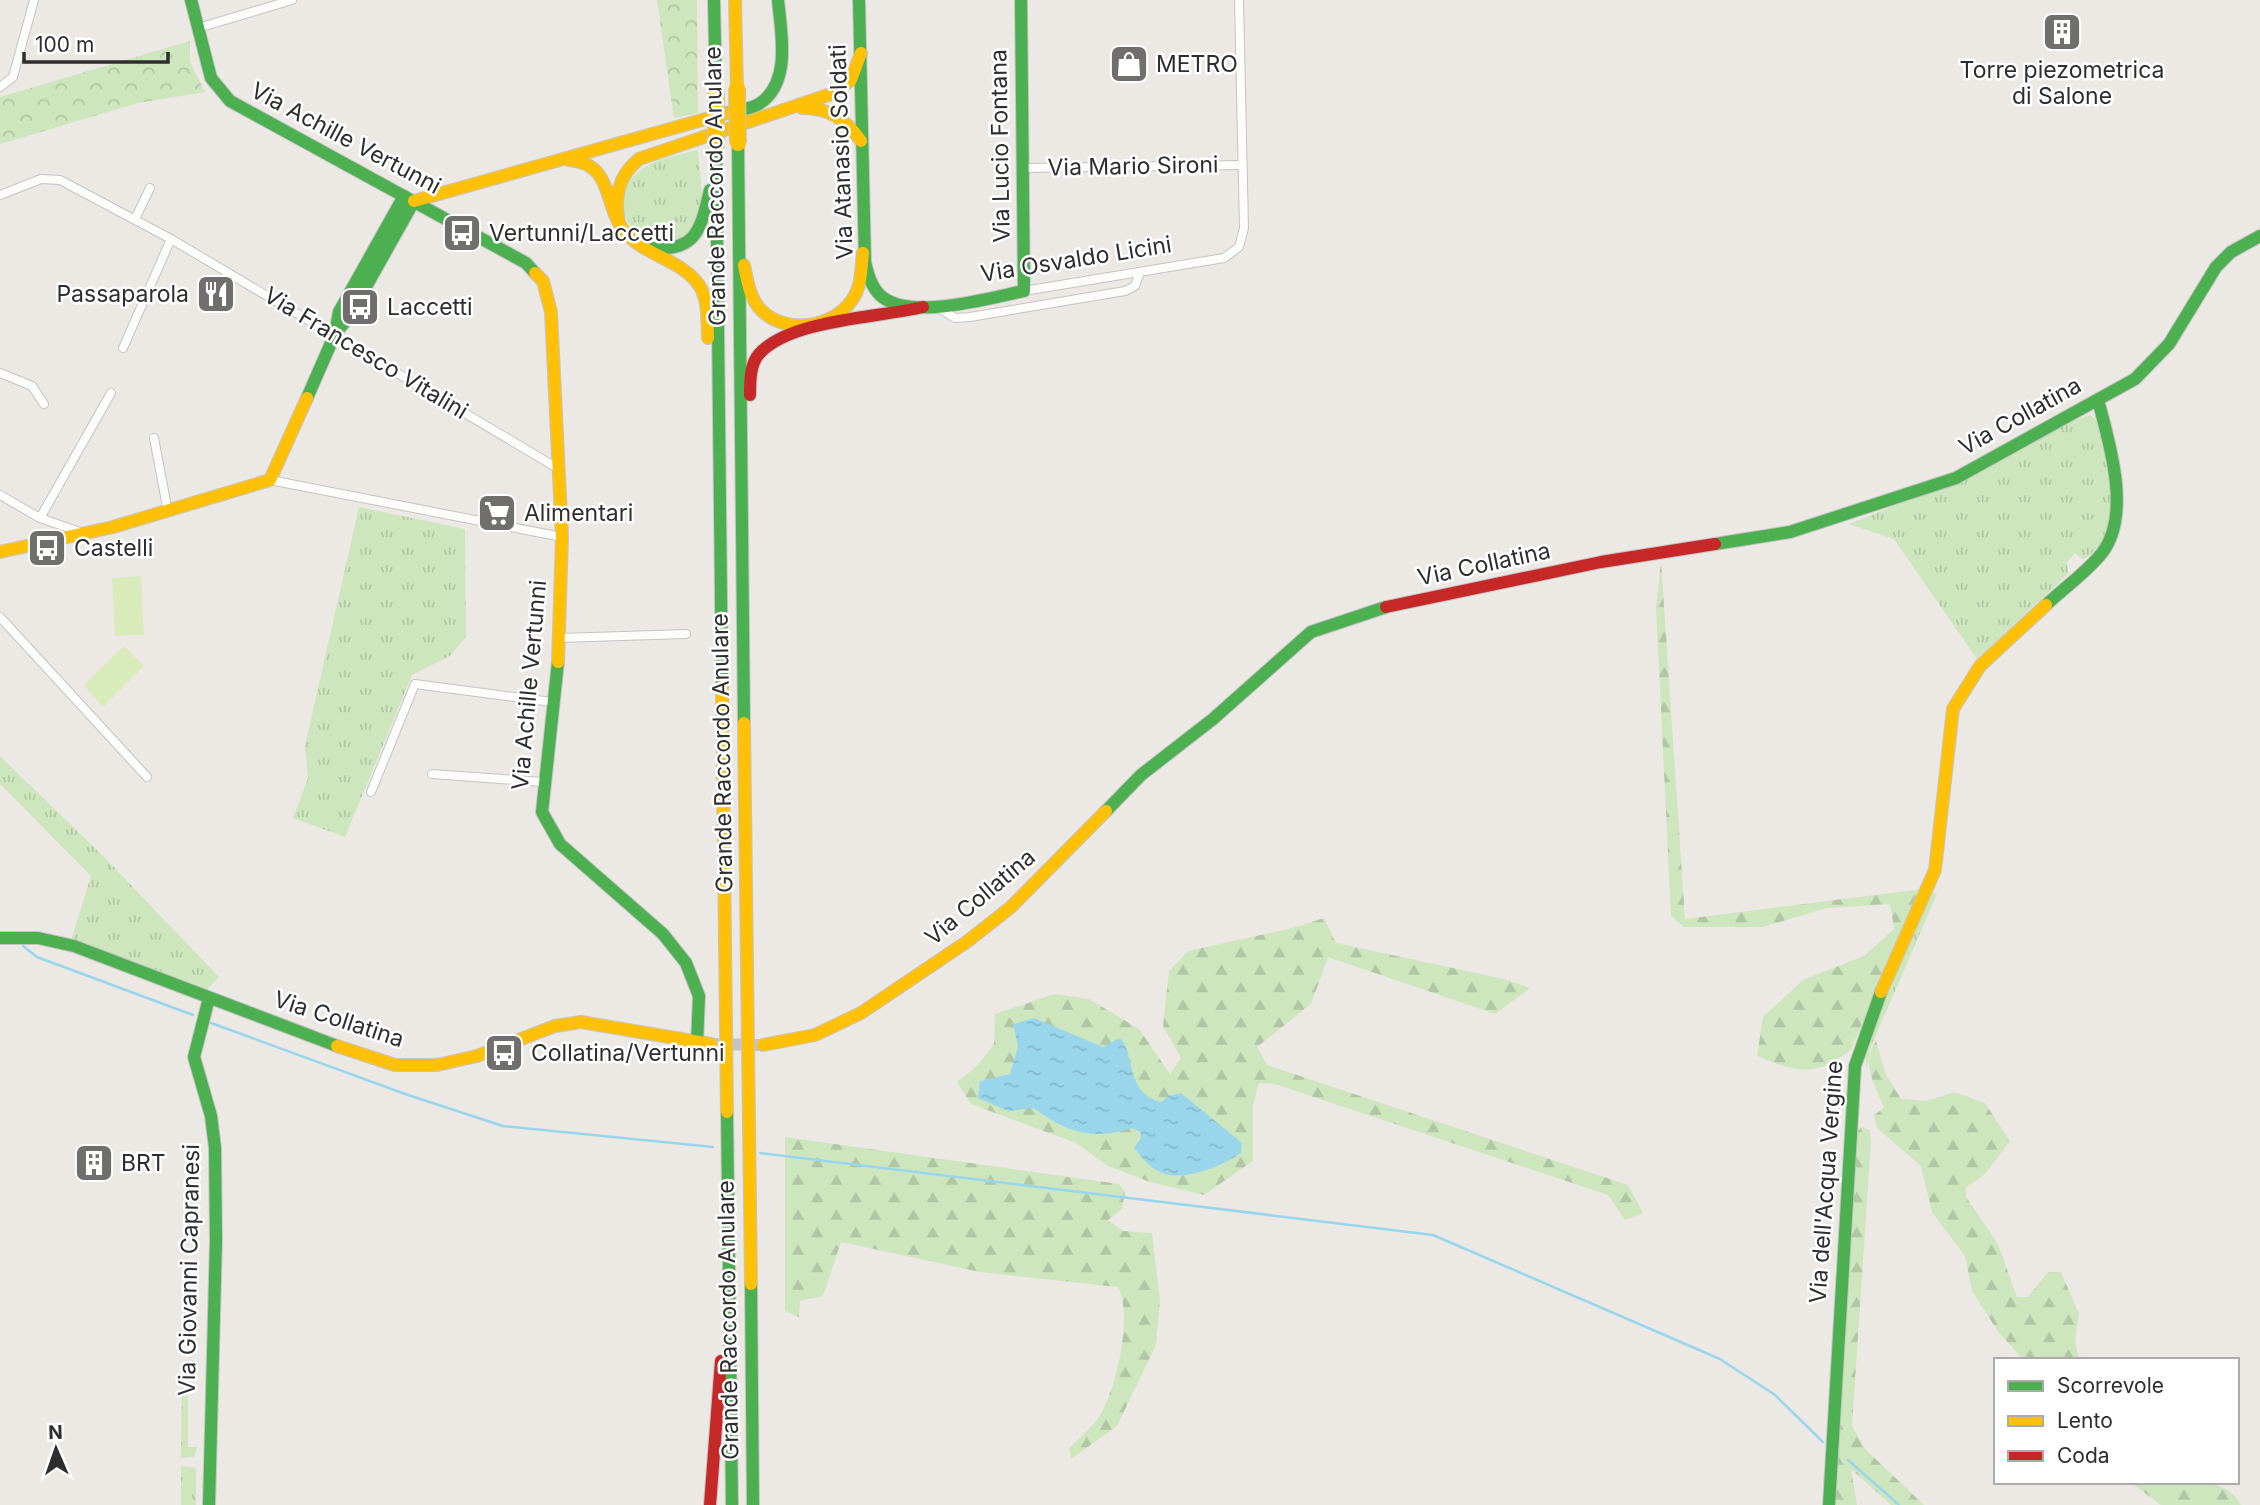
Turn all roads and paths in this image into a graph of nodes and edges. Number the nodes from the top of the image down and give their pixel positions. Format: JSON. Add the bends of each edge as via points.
{"nodes":[{"id":1,"x":34,"y":0,"type":"edge"},
{"id":2,"x":191,"y":0,"type":"edge"},
{"id":3,"x":292,"y":0,"type":"edge"},
{"id":4,"x":714,"y":0,"type":"edge"},
{"id":5,"x":735,"y":0,"type":"edge"},
{"id":6,"x":778,"y":0,"type":"edge"},
{"id":7,"x":859,"y":0,"type":"edge"},
{"id":8,"x":1021,"y":0,"type":"edge"},
{"id":9,"x":1239,"y":0,"type":"edge"},
{"id":10,"x":198,"y":27,"type":"junction"},
{"id":11,"x":861,"y":53,"type":"junction"},
{"id":12,"x":0,"y":87,"type":"edge"},
{"id":13,"x":793,"y":108,"type":"junction"},
{"id":14,"x":861,"y":142,"type":"junction"},
{"id":15,"x":716,"y":153,"type":"junction"},
{"id":16,"x":569,"y":160,"type":"junction"},
{"id":17,"x":1242,"y":165,"type":"junction"},
{"id":18,"x":1024,"y":168,"type":"junction"},
{"id":19,"x":149,"y":188,"type":"dead end"},
{"id":20,"x":0,"y":195,"type":"edge"},
{"id":21,"x":409,"y":199,"type":"junction"},
{"id":22,"x":738,"y":212,"type":"junction"},
{"id":23,"x":135,"y":219,"type":"junction"},
{"id":24,"x":619,"y":223,"type":"junction"},
{"id":25,"x":2260,"y":236,"type":"edge"},
{"id":26,"x":171,"y":239,"type":"junction"},
{"id":27,"x":646,"y":247,"type":"junction"},
{"id":28,"x":863,"y":253,"type":"junction"},
{"id":29,"x":1140,"y":272,"type":"junction"},
{"id":30,"x":1024,"y":292,"type":"junction"},
{"id":31,"x":929,"y":306,"type":"junction"},
{"id":32,"x":335,"y":334,"type":"junction"},
{"id":33,"x":123,"y":348,"type":"dead end"},
{"id":34,"x":0,"y":373,"type":"edge"},
{"id":35,"x":111,"y":393,"type":"dead end"},
{"id":36,"x":2098,"y":400,"type":"junction"},
{"id":37,"x":44,"y":404,"type":"dead end"},
{"id":38,"x":718,"y":420,"type":"junction"},
{"id":39,"x":154,"y":438,"type":"dead end"},
{"id":40,"x":559,"y":469,"type":"junction"},
{"id":41,"x":270,"y":480,"type":"junction"},
{"id":42,"x":740,"y":481,"type":"junction"},
{"id":43,"x":0,"y":495,"type":"edge"},
{"id":44,"x":168,"y":512,"type":"junction"},
{"id":45,"x":40,"y":518,"type":"junction"},
{"id":46,"x":86,"y":534,"type":"junction"},
{"id":47,"x":562,"y":537,"type":"junction"},
{"id":48,"x":0,"y":552,"type":"edge"},
{"id":49,"x":0,"y":617,"type":"edge"},
{"id":50,"x":686,"y":634,"type":"dead end"},
{"id":51,"x":560,"y":638,"type":"junction"},
{"id":52,"x":552,"y":702,"type":"junction"},
{"id":53,"x":432,"y":774,"type":"dead end"},
{"id":54,"x":147,"y":777,"type":"dead end"},
{"id":55,"x":543,"y":782,"type":"junction"},
{"id":56,"x":371,"y":792,"type":"dead end"},
{"id":57,"x":0,"y":937,"type":"edge"},
{"id":58,"x":209,"y":998,"type":"junction"},
{"id":59,"x":704,"y":1043,"type":"joint"},
{"id":60,"x":763,"y":1045,"type":"tunnel mouth"},
{"id":61,"x":728,"y":1315,"type":"junction"},
{"id":62,"x":752,"y":1430,"type":"junction"},
{"id":63,"x":209,"y":1505,"type":"edge"},
{"id":64,"x":710,"y":1505,"type":"edge"},
{"id":65,"x":732,"y":1505,"type":"edge"},
{"id":66,"x":753,"y":1505,"type":"edge"},
{"id":67,"x":764,"y":1505,"type":"edge"},
{"id":68,"x":1829,"y":1505,"type":"edge"}],
"edges":[{"from":1,"to":12,"type":"street","via":[[13,78]]},
{"from":2,"to":10,"type":"main road","name":"Via Achille Vertunni"},
{"from":3,"to":10,"type":"street"},
{"from":4,"to":15,"type":"main road","name":"Grande Raccordo Anulare","bridge":true},
{"from":5,"to":22,"type":"main road","name":"Grande Raccordo Anulare","bridge":true},
{"from":6,"to":16,"type":"main road","via":[[780,76],[764,101]]},
{"from":7,"to":11,"type":"main road","name":"Via Atanasio Soldati"},
{"from":8,"to":18,"type":"main road","name":"Via Lucio Fontana"},
{"from":9,"to":17,"type":"street"},
{"from":10,"to":21,"type":"main road","name":"Via Achille Vertunni","via":[[211,78],[230,101]]},
{"from":11,"to":13,"type":"main road","via":[[847,85]]},
{"from":11,"to":14,"type":"main road","name":"Via Atanasio Soldati"},
{"from":13,"to":14,"type":"main road","via":[[834,112]]},
{"from":13,"to":24,"type":"main road","via":[[635,160],[618,184]]},
{"from":14,"to":28,"type":"main road","name":"Via Atanasio Soldati"},
{"from":15,"to":27,"type":"main road","via":[[698,234],[677,248]]},
{"from":15,"to":38,"type":"main road","name":"Grande Raccordo Anulare"},
{"from":16,"to":21,"type":"main road"},
{"from":16,"to":24,"type":"main road","via":[[584,162],[599,172]]},
{"from":17,"to":18,"type":"street","name":"Via Mario Sironi"},
{"from":17,"to":29,"type":"street","name":"Via Osvaldo Licini","via":[[1243,236],[1235,253]]},
{"from":18,"to":30,"type":"main road","name":"Via Lucio Fontana"},
{"from":19,"to":23,"type":"street"},
{"from":20,"to":23,"type":"street","name":"Via Francesco Vitalini","via":[[53,178]]},
{"from":21,"to":32,"type":"main road"},
{"from":21,"to":40,"type":"main road","name":"Via Achille Vertunni","via":[[526,262],[543,281],[551,312]]},
{"from":22,"to":28,"type":"main road","via":[[741,249],[755,302],[779,321],[808,324],[840,313],[854,297]]},
{"from":22,"to":42,"type":"main road","name":"Grande Raccordo Anulare"},
{"from":23,"to":26,"type":"street","name":"Via Francesco Vitalini"},
{"from":24,"to":27,"type":"main road","via":[[625,234]]},
{"from":25,"to":36,"type":"main road","name":"Via Collatina","via":[[2231,252],[2216,267],[2157,360]]},
{"from":26,"to":32,"type":"street","name":"Via Francesco Vitalini"},
{"from":26,"to":33,"type":"street"},
{"from":27,"to":38,"type":"main road","via":[[685,271],[704,293]]},
{"from":28,"to":31,"type":"main road","name":"Via Atanasio Soldati","via":[[871,283],[883,298],[894,304]]},
{"from":29,"to":30,"type":"street","name":"Via Osvaldo Licini"},
{"from":29,"to":31,"type":"street","via":[[1135,286],[1125,291],[970,317],[955,318]]},
{"from":30,"to":31,"type":"main road","name":"Via Osvaldo Licini"},
{"from":31,"to":42,"type":"main road","via":[[797,332],[757,355],[751,373]]},
{"from":32,"to":40,"type":"street","name":"Via Francesco Vitalini"},
{"from":32,"to":41,"type":"main road"},
{"from":34,"to":37,"type":"street","via":[[32,386]]},
{"from":35,"to":45,"type":"street"},
{"from":36,"to":60,"type":"main road","name":"Via Collatina","via":[[1956,478],[1845,516],[1790,532],[1646,553],[1369,611],[1311,632],[1141,775],[1050,870],[968,941],[861,1013],[815,1035]]},
{"from":36,"to":68,"type":"main road","name":"Via dell'Acqua Vergine","via":[[2115,474],[2118,514],[2113,532],[2103,552],[1980,666],[1957,699],[1948,733],[1940,847],[1932,881],[1858,1049]]},
{"from":38,"to":61,"type":"main road","name":"Grande Raccordo Anulare"},
{"from":39,"to":44,"type":"street"},
{"from":40,"to":47,"type":"main road","name":"Via Achille Vertunni"},
{"from":41,"to":44,"type":"main road"},
{"from":41,"to":47,"type":"street"},
{"from":42,"to":62,"type":"main road","name":"Grande Raccordo Anulare"},
{"from":43,"to":45,"type":"street"},
{"from":44,"to":46,"type":"main road"},
{"from":45,"to":46,"type":"street"},
{"from":46,"to":48,"type":"main road"},
{"from":47,"to":51,"type":"main road","name":"Via Achille Vertunni"},
{"from":49,"to":54,"type":"street"},
{"from":50,"to":51,"type":"street"},
{"from":51,"to":52,"type":"main road","name":"Via Achille Vertunni"},
{"from":52,"to":55,"type":"main road","name":"Via Achille Vertunni"},
{"from":52,"to":56,"type":"street","via":[[415,684]]},
{"from":53,"to":55,"type":"street"},
{"from":55,"to":59,"type":"main road","name":"Via Achille Vertunni","via":[[544,817],[561,844],[663,934],[686,962],[699,996]]},
{"from":57,"to":58,"type":"main road","name":"Via Collatina","via":[[63,943]]},
{"from":58,"to":59,"type":"main road","name":"Via Collatina","via":[[361,1055],[408,1066],[469,1058],[573,1022]]},
{"from":58,"to":63,"type":"main road","name":"Via Giovanni Capranesi","via":[[194,1057],[215,1148]]},
{"from":61,"to":64,"type":"main road","via":[[714,1413]]},
{"from":61,"to":65,"type":"main road","name":"Grande Raccordo Anulare"},
{"from":62,"to":66,"type":"main road","name":"Grande Raccordo Anulare"},
{"from":62,"to":67,"type":"main road"}]}
